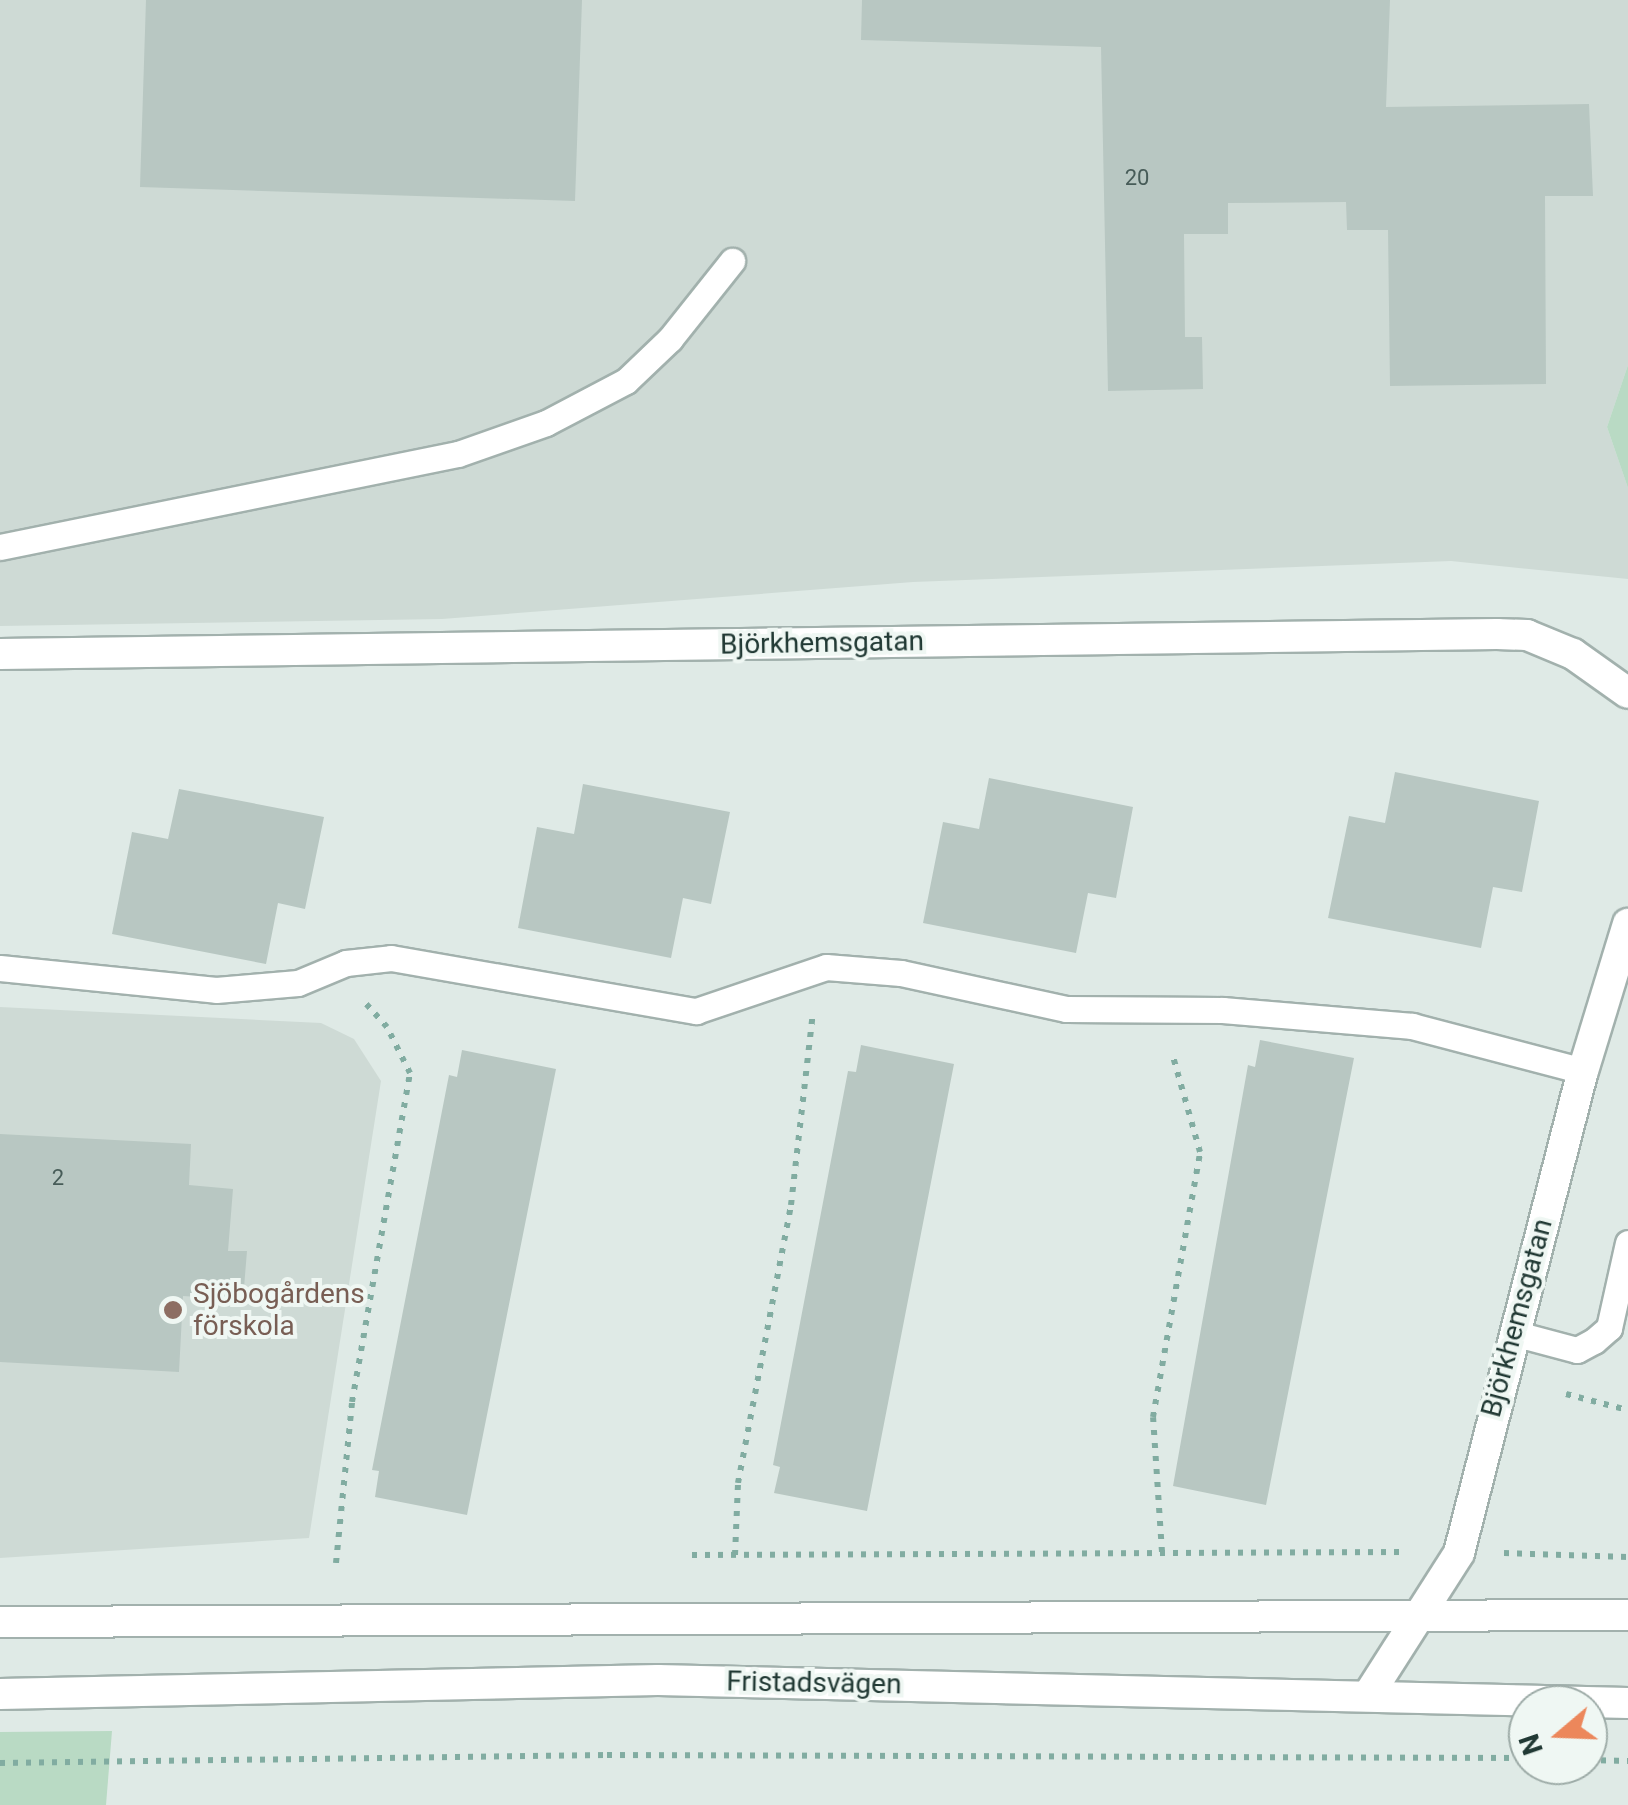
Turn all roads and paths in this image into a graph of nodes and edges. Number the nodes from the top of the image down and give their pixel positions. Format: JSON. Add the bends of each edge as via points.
{"nodes":[{"id":1,"x":732,"y":260,"type":"dead end"},
{"id":2,"x":0,"y":548,"type":"edge"},
{"id":3,"x":0,"y":654,"type":"edge"},
{"id":4,"x":1628,"y":693,"type":"edge"},
{"id":5,"x":1628,"y":924,"type":"edge"},
{"id":6,"x":0,"y":968,"type":"edge"},
{"id":7,"x":815,"y":971,"type":"junction"},
{"id":8,"x":318,"y":975,"type":"junction"},
{"id":9,"x":1154,"y":1010,"type":"junction"},
{"id":10,"x":1583,"y":1071,"type":"junction"},
{"id":11,"x":1628,"y":1243,"type":"edge"},
{"id":12,"x":1514,"y":1334,"type":"junction"},
{"id":13,"x":1162,"y":1552,"type":"junction"},
{"id":14,"x":1460,"y":1552,"type":"junction"},
{"id":15,"x":692,"y":1555,"type":"dead end"},
{"id":16,"x":735,"y":1555,"type":"junction"},
{"id":17,"x":1628,"y":1557,"type":"edge"},
{"id":18,"x":336,"y":1563,"type":"dead end"},
{"id":19,"x":1628,"y":1615,"type":"edge"},
{"id":20,"x":1419,"y":1620,"type":"junction"},
{"id":21,"x":0,"y":1622,"type":"edge"},
{"id":22,"x":0,"y":1694,"type":"edge"},
{"id":23,"x":1370,"y":1694,"type":"junction"},
{"id":24,"x":1628,"y":1703,"type":"edge"},
{"id":25,"x":1508,"y":1758,"type":"edge"},
{"id":26,"x":0,"y":1763,"type":"edge"}],
"edges":[{"from":1,"to":2,"type":"lane","via":[[670,339],[626,381],[546,423],[458,454]]},
{"from":3,"to":4,"type":"street","name":"Björkhemsgatan","via":[[1497,634],[1527,635],[1573,654]]},
{"from":5,"to":10,"type":"street","name":"Björkhemsgatan"},
{"from":6,"to":8,"type":"lane","via":[[216,990],[298,983]]},
{"from":7,"to":8,"type":"lane","via":[[696,1011],[390,958],[346,963]]},
{"from":7,"to":9,"type":"lane","via":[[901,973],[1066,1009]]},
{"from":7,"to":16,"type":"path","via":[[799,1154],[738,1484]]},
{"from":8,"to":18,"type":"path","via":[[364,1003],[387,1027],[410,1073],[352,1402]]},
{"from":9,"to":10,"type":"lane","via":[[1412,1026]]},
{"from":9,"to":13,"type":"path","via":[[1192,1108],[1200,1152],[1153,1417]]},
{"from":10,"to":12,"type":"street","name":"Björkhemsgatan"},
{"from":11,"to":12,"type":"lane","via":[[1609,1328],[1594,1341],[1577,1350]]},
{"from":12,"to":14,"type":"street","name":"Björkhemsgatan"},
{"from":13,"to":14,"type":"path"},
{"from":13,"to":16,"type":"path"},
{"from":14,"to":17,"type":"path"},
{"from":14,"to":20,"type":"street","name":"Björkhemsgatan"},
{"from":15,"to":16,"type":"path"},
{"from":19,"to":20,"type":"street"},
{"from":20,"to":21,"type":"street"},
{"from":20,"to":23,"type":"street","name":"Björkhemsgatan"},
{"from":22,"to":23,"type":"street","name":"Fristadsvägen","via":[[658,1680]]},
{"from":23,"to":24,"type":"street","name":"Fristadsvägen"},
{"from":25,"to":26,"type":"path","via":[[607,1754]]}]}
